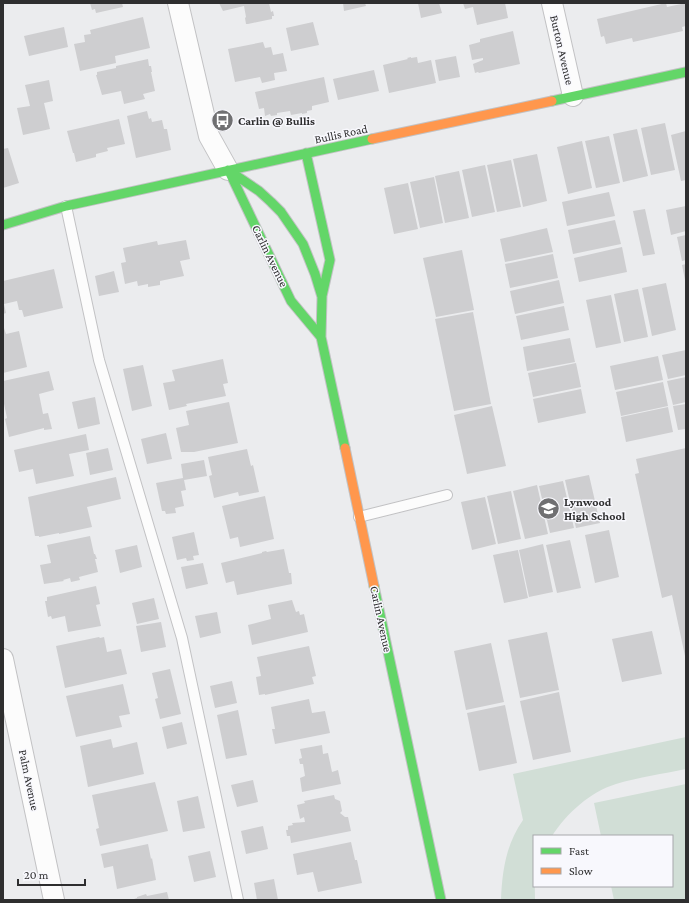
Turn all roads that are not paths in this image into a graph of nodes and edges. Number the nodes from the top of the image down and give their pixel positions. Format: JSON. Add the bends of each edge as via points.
{"nodes":[{"id":1,"x":178,"y":3,"type":"edge"},
{"id":2,"x":552,"y":3,"type":"edge"},
{"id":3,"x":686,"y":72,"type":"edge"},
{"id":4,"x":573,"y":96,"type":"junction"},
{"id":5,"x":306,"y":153,"type":"junction"},
{"id":6,"x":228,"y":170,"type":"junction"},
{"id":7,"x":66,"y":206,"type":"junction"},
{"id":8,"x":3,"y":225,"type":"edge"},
{"id":9,"x":322,"y":297,"type":"junction"},
{"id":10,"x":321,"y":337,"type":"junction"},
{"id":11,"x":447,"y":495,"type":"dead end"},
{"id":12,"x":359,"y":517,"type":"junction"},
{"id":13,"x":3,"y":659,"type":"edge"},
{"id":14,"x":54,"y":900,"type":"edge"},
{"id":15,"x":238,"y":900,"type":"edge"},
{"id":16,"x":441,"y":900,"type":"edge"}],
"edges":[{"from":1,"to":6,"type":"street","name":"Carlin Avenue","via":[[209,136]]},
{"from":2,"to":4,"type":"street","name":"Burton Avenue"},
{"from":3,"to":4,"type":"street","name":"Bullis Road"},
{"from":4,"to":5,"type":"street","name":"Bullis Road"},
{"from":5,"to":6,"type":"street","name":"Bullis Road"},
{"from":5,"to":9,"type":"street","via":[[330,260]]},
{"from":6,"to":7,"type":"street","name":"Bullis Road"},
{"from":6,"to":9,"type":"street","name":"Carlin Avenue","via":[[259,191],[281,212],[303,244]]},
{"from":6,"to":10,"type":"street","name":"Carlin Avenue","via":[[291,301]]},
{"from":7,"to":8,"type":"street","name":"Bullis Road"},
{"from":7,"to":15,"type":"lane","via":[[99,360],[182,638]]},
{"from":9,"to":10,"type":"street","name":"Carlin Avenue"},
{"from":10,"to":12,"type":"street","name":"Carlin Avenue"},
{"from":11,"to":12,"type":"lane"},
{"from":12,"to":16,"type":"street","name":"Carlin Avenue"},
{"from":13,"to":14,"type":"street","name":"Palm Avenue"}]}
